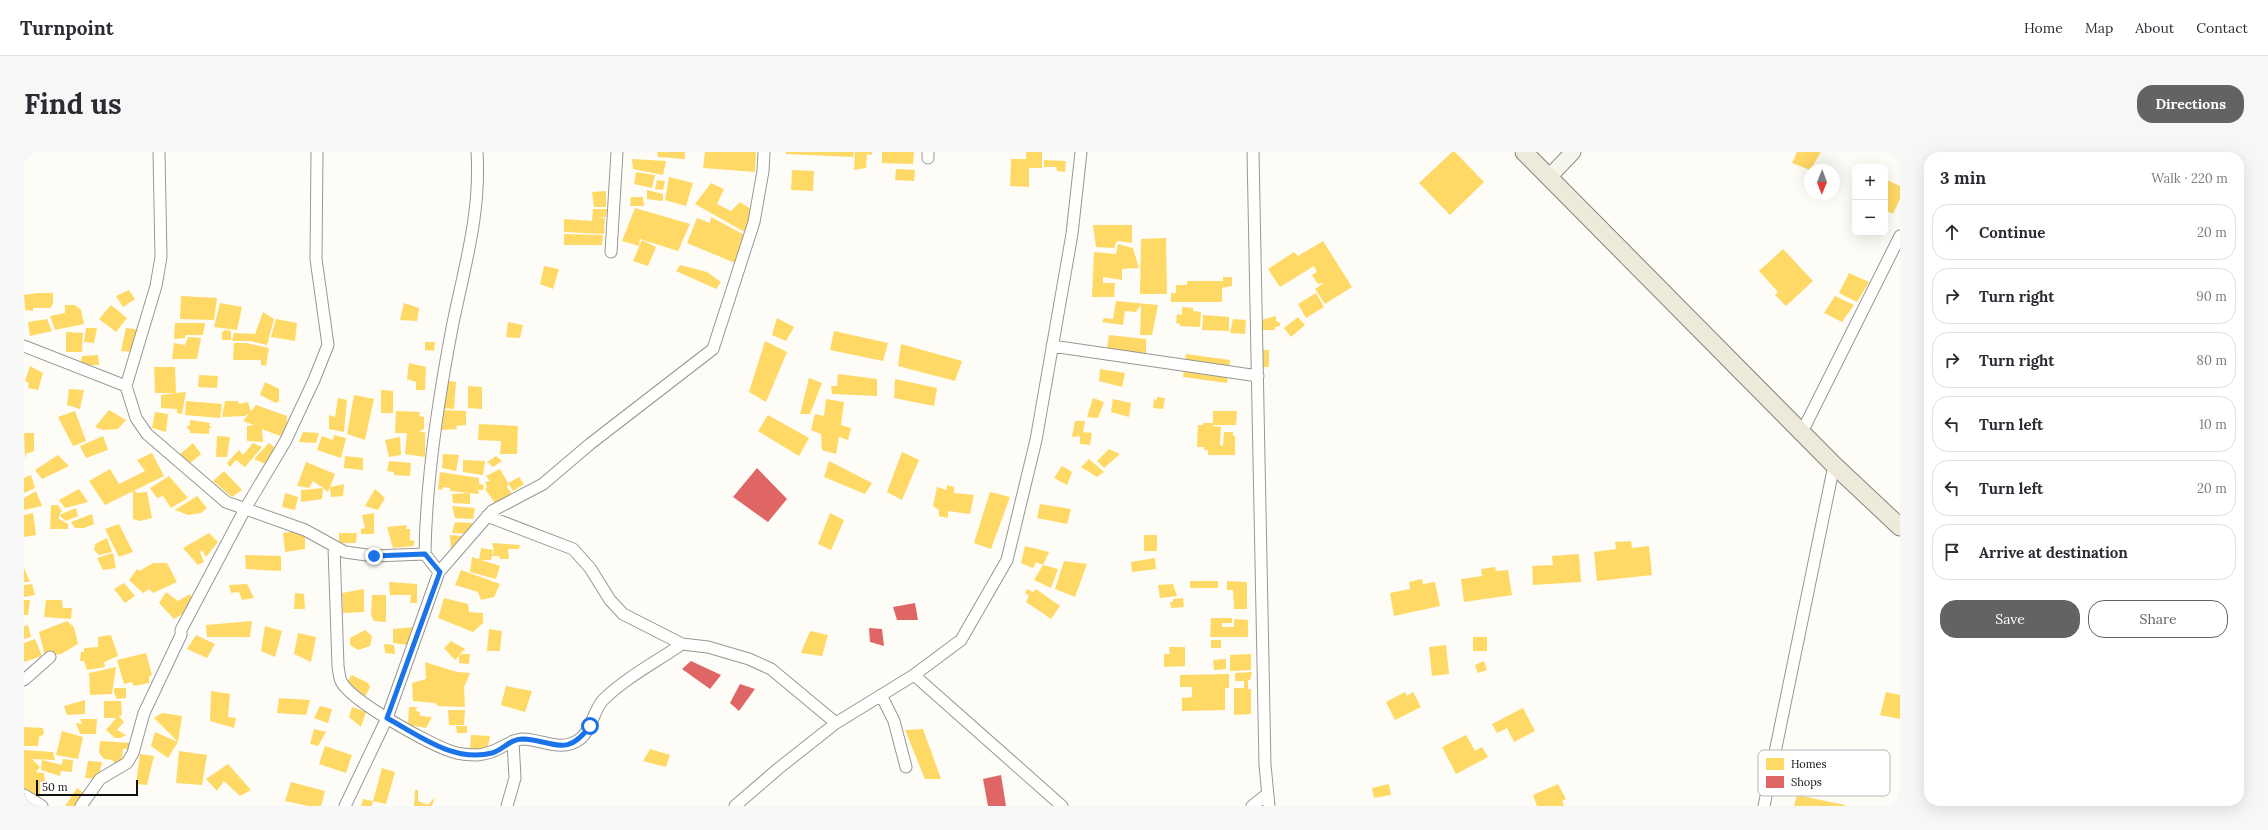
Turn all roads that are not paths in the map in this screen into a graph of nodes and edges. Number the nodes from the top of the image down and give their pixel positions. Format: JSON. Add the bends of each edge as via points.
{"nodes":[{"id":1,"x":159,"y":152,"type":"edge"},
{"id":2,"x":317,"y":152,"type":"edge"},
{"id":3,"x":477,"y":152,"type":"edge"},
{"id":4,"x":617,"y":152,"type":"edge"},
{"id":5,"x":764,"y":152,"type":"edge"},
{"id":6,"x":1082,"y":152,"type":"edge"},
{"id":7,"x":1253,"y":152,"type":"edge"},
{"id":8,"x":1524,"y":152,"type":"edge"},
{"id":9,"x":1573,"y":152,"type":"edge"},
{"id":10,"x":1549,"y":177,"type":"junction"},
{"id":11,"x":1900,"y":236,"type":"edge"},
{"id":12,"x":611,"y":252,"type":"dead end"},
{"id":13,"x":24,"y":346,"type":"edge"},
{"id":14,"x":1052,"y":346,"type":"junction"},
{"id":15,"x":1258,"y":376,"type":"junction"},
{"id":16,"x":126,"y":386,"type":"junction"},
{"id":17,"x":1802,"y":432,"type":"junction"},
{"id":18,"x":1834,"y":465,"type":"junction"},
{"id":19,"x":245,"y":509,"type":"junction"},
{"id":20,"x":487,"y":516,"type":"junction"},
{"id":21,"x":1900,"y":527,"type":"edge"},
{"id":22,"x":334,"y":547,"type":"junction"},
{"id":23,"x":425,"y":554,"type":"junction"},
{"id":24,"x":440,"y":572,"type":"junction"},
{"id":25,"x":682,"y":644,"type":"junction"},
{"id":26,"x":50,"y":657,"type":"dead end"},
{"id":27,"x":914,"y":675,"type":"junction"},
{"id":28,"x":24,"y":680,"type":"edge"},
{"id":29,"x":881,"y":695,"type":"junction"},
{"id":30,"x":387,"y":718,"type":"junction"},
{"id":31,"x":836,"y":723,"type":"junction"},
{"id":32,"x":513,"y":741,"type":"junction"},
{"id":33,"x":1775,"y":750,"type":"edge"},
{"id":34,"x":906,"y":767,"type":"dead end"},
{"id":35,"x":24,"y":795,"type":"edge"},
{"id":36,"x":1766,"y":796,"type":"edge"},
{"id":37,"x":1267,"y":801,"type":"edge"},
{"id":38,"x":42,"y":806,"type":"edge"},
{"id":39,"x":81,"y":806,"type":"edge"},
{"id":40,"x":345,"y":806,"type":"edge"},
{"id":41,"x":507,"y":806,"type":"edge"},
{"id":42,"x":735,"y":806,"type":"edge"},
{"id":43,"x":1062,"y":806,"type":"edge"},
{"id":44,"x":1252,"y":806,"type":"edge"},
{"id":45,"x":1764,"y":806,"type":"edge"}],
"edges":[{"from":1,"to":16,"type":"street","via":[[161,257],[156,286]]},
{"from":2,"to":19,"type":"street","via":[[316,259],[328,346],[285,442]]},
{"from":3,"to":23,"type":"street","via":[[476,218],[441,384],[425,530]]},
{"from":4,"to":12,"type":"street"},
{"from":5,"to":20,"type":"street","via":[[754,222],[720,334],[713,349],[590,444],[543,484]]},
{"from":6,"to":14,"type":"street","via":[[1072,234]]},
{"from":7,"to":15,"type":"street"},
{"from":8,"to":10,"type":"main road"},
{"from":9,"to":10,"type":"main road"},
{"from":10,"to":17,"type":"main road"},
{"from":11,"to":17,"type":"street"},
{"from":13,"to":16,"type":"street"},
{"from":14,"to":15,"type":"street"},
{"from":14,"to":27,"type":"street","via":[[1036,440],[1007,560],[960,640]]},
{"from":15,"to":37,"type":"street"},
{"from":16,"to":19,"type":"street","via":[[136,418],[146,434],[226,502]]},
{"from":17,"to":18,"type":"main road"},
{"from":18,"to":21,"type":"main road"},
{"from":18,"to":33,"type":"street"},
{"from":19,"to":22,"type":"street","via":[[305,530]]},
{"from":19,"to":39,"type":"street","via":[[181,630],[144,713],[133,753],[121,768],[100,779]]},
{"from":20,"to":24,"type":"street"},
{"from":20,"to":25,"type":"street","via":[[573,549],[623,614]]},
{"from":22,"to":23,"type":"street","via":[[345,552],[374,556]]},
{"from":22,"to":30,"type":"street","via":[[338,666],[341,682]]},
{"from":23,"to":24,"type":"street"},
{"from":24,"to":30,"type":"street"},
{"from":25,"to":31,"type":"street","via":[[708,647],[749,659],[771,669]]},
{"from":25,"to":32,"type":"street","via":[[625,682],[602,701],[581,738],[567,746],[522,739]]},
{"from":26,"to":28,"type":"street"},
{"from":27,"to":29,"type":"street"},
{"from":27,"to":43,"type":"street"},
{"from":29,"to":31,"type":"street"},
{"from":29,"to":34,"type":"street","via":[[894,720]]},
{"from":30,"to":32,"type":"street","via":[[440,747],[455,752],[476,755],[492,753]]},
{"from":30,"to":40,"type":"street"},
{"from":31,"to":42,"type":"street"},
{"from":32,"to":41,"type":"street","via":[[515,778]]},
{"from":35,"to":38,"type":"street"},
{"from":36,"to":45,"type":"street"},
{"from":37,"to":44,"type":"street"}]}
